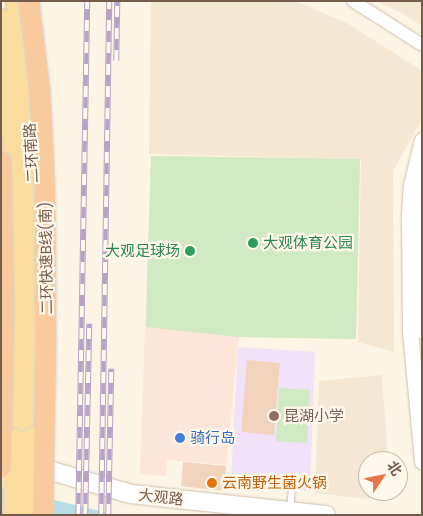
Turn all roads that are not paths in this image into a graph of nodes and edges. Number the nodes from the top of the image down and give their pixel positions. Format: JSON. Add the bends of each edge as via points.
{"nodes":[{"id":1,"x":16,"y":1,"type":"edge"},
{"id":2,"x":29,"y":1,"type":"edge"},
{"id":3,"x":353,"y":1,"type":"edge"},
{"id":4,"x":1,"y":18,"type":"edge"},
{"id":5,"x":422,"y":45,"type":"edge"},
{"id":6,"x":422,"y":140,"type":"edge"},
{"id":7,"x":1,"y":162,"type":"edge"},
{"id":8,"x":422,"y":184,"type":"edge"},
{"id":9,"x":422,"y":331,"type":"edge"},
{"id":10,"x":23,"y":438,"type":"junction"},
{"id":11,"x":1,"y":456,"type":"edge"},
{"id":12,"x":422,"y":461,"type":"edge"},
{"id":13,"x":1,"y":466,"type":"edge"},
{"id":14,"x":292,"y":488,"type":"dead end"},
{"id":15,"x":290,"y":511,"type":"junction"},
{"id":16,"x":13,"y":515,"type":"edge"},
{"id":17,"x":30,"y":515,"type":"edge"},
{"id":18,"x":43,"y":515,"type":"edge"},
{"id":19,"x":326,"y":515,"type":"edge"}],
"edges":[{"from":1,"to":10,"type":"main road","name":"二环南路","via":[[27,92],[32,182]]},
{"from":2,"to":18,"type":"highway","name":"二环快速B线(南)","bridge":true,"via":[[39,83],[45,190]]},
{"from":3,"to":5,"type":"street"},
{"from":4,"to":10,"type":"main road","name":"二环南路","via":[[10,93]]},
{"from":6,"to":12,"type":"street","via":[[410,185],[409,217],[410,331]]},
{"from":7,"to":13,"type":"highway","bridge":true,"via":[[4,309]]},
{"from":8,"to":9,"type":"street"},
{"from":10,"to":16,"type":"main road","name":"二环南路","bridge":true},
{"from":10,"to":17,"type":"main road","name":"二环南路","bridge":true},
{"from":11,"to":15,"type":"main road","name":"大观路","via":[[132,494]]},
{"from":14,"to":15,"type":"lane"},
{"from":15,"to":19,"type":"main road","name":"大观路"}]}
